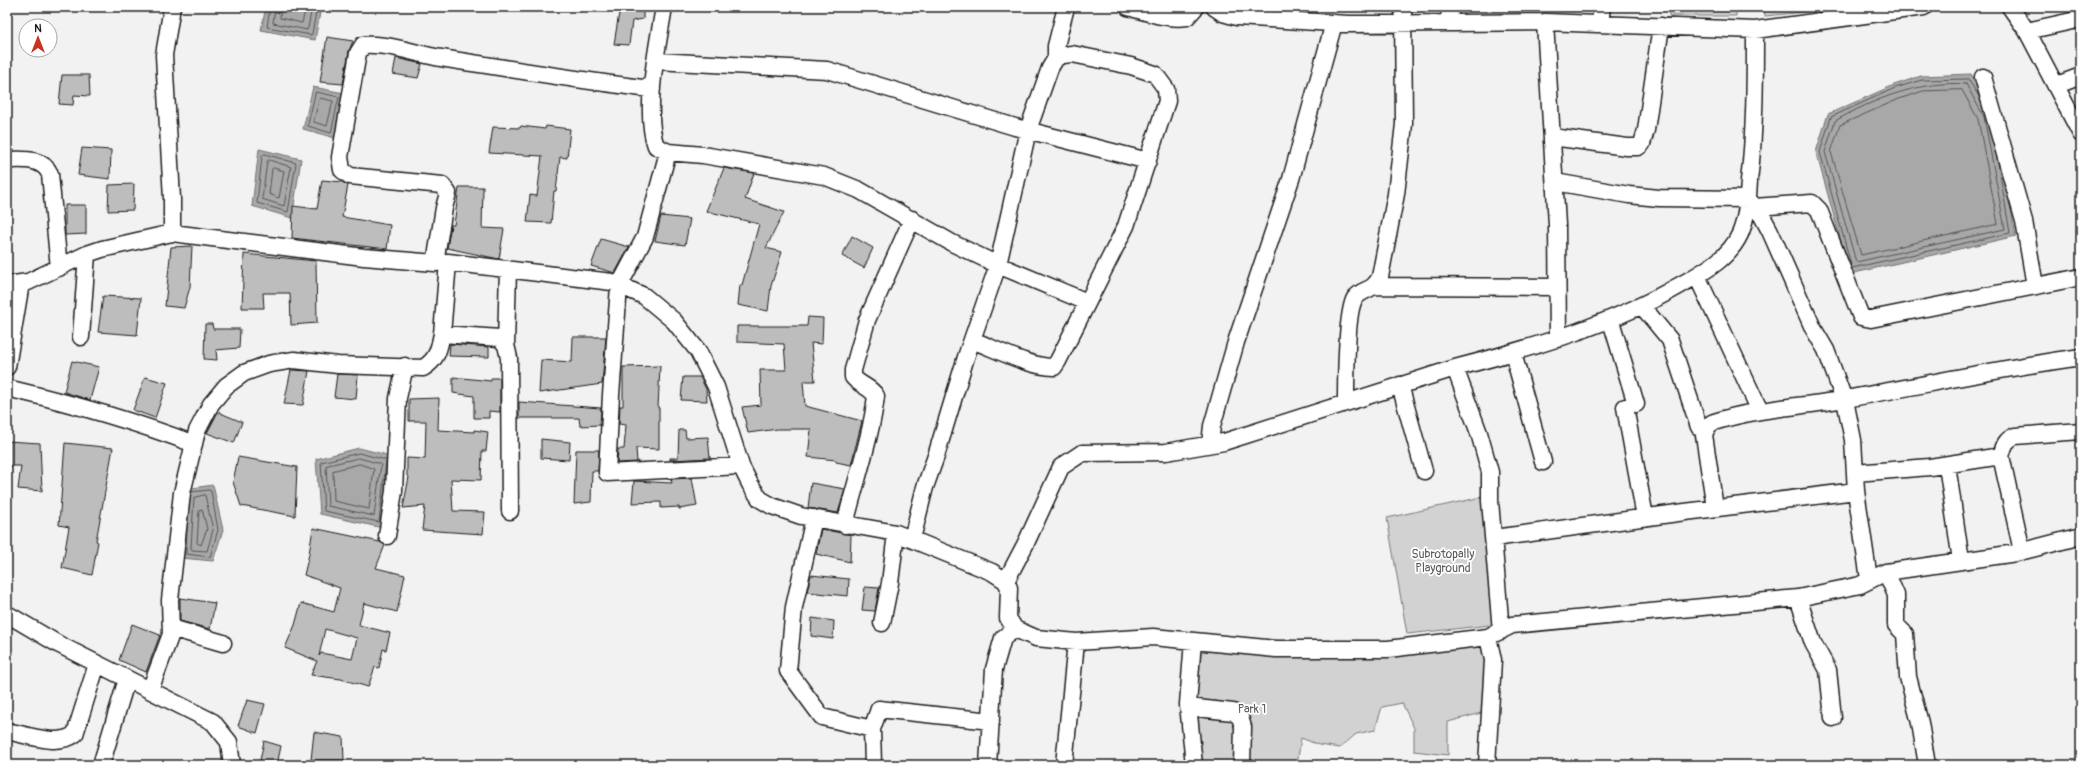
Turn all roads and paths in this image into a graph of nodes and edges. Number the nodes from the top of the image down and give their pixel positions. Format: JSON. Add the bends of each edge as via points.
{"nodes":[{"id":1,"x":172,"y":7,"type":"edge"},
{"id":2,"x":664,"y":7,"type":"edge"},
{"id":3,"x":1066,"y":7,"type":"edge"},
{"id":4,"x":1128,"y":7,"type":"edge"},
{"id":5,"x":1196,"y":7,"type":"edge"},
{"id":6,"x":1214,"y":7,"type":"edge"},
{"id":7,"x":1602,"y":7,"type":"edge"},
{"id":8,"x":1924,"y":7,"type":"edge"},
{"id":9,"x":2010,"y":7,"type":"edge"},
{"id":10,"x":1268,"y":13,"type":"edge"},
{"id":11,"x":1403,"y":15,"type":"edge"},
{"id":12,"x":1450,"y":15,"type":"edge"},
{"id":13,"x":2081,"y":19,"type":"edge"},
{"id":14,"x":1545,"y":22,"type":"junction"},
{"id":15,"x":1334,"y":23,"type":"junction"},
{"id":16,"x":1600,"y":23,"type":"junction"},
{"id":17,"x":1661,"y":26,"type":"junction"},
{"id":18,"x":1755,"y":30,"type":"junction"},
{"id":19,"x":2027,"y":31,"type":"junction"},
{"id":20,"x":1056,"y":58,"type":"junction"},
{"id":21,"x":656,"y":61,"type":"junction"},
{"id":22,"x":2081,"y":76,"type":"edge"},
{"id":23,"x":1983,"y":77,"type":"dead end"},
{"id":24,"x":2056,"y":85,"type":"junction"},
{"id":25,"x":652,"y":88,"type":"junction"},
{"id":26,"x":1028,"y":130,"type":"junction"},
{"id":27,"x":2081,"y":134,"type":"edge"},
{"id":28,"x":1552,"y":137,"type":"junction"},
{"id":29,"x":668,"y":152,"type":"junction"},
{"id":30,"x":7,"y":160,"type":"edge"},
{"id":31,"x":1148,"y":161,"type":"junction"},
{"id":32,"x":1555,"y":182,"type":"junction"},
{"id":33,"x":1751,"y":203,"type":"junction"},
{"id":34,"x":912,"y":219,"type":"junction"},
{"id":35,"x":172,"y":233,"type":"junction"},
{"id":36,"x":87,"y":254,"type":"junction"},
{"id":37,"x":442,"y":263,"type":"junction"},
{"id":38,"x":998,"y":265,"type":"junction"},
{"id":39,"x":59,"y":268,"type":"junction"},
{"id":40,"x":508,"y":269,"type":"junction"},
{"id":41,"x":1697,"y":276,"type":"junction"},
{"id":42,"x":2081,"y":277,"type":"edge"},
{"id":43,"x":14,"y":284,"type":"edge"},
{"id":44,"x":619,"y":286,"type":"junction"},
{"id":45,"x":1375,"y":286,"type":"junction"},
{"id":46,"x":2035,"y":286,"type":"junction"},
{"id":47,"x":1557,"y":287,"type":"junction"},
{"id":48,"x":1087,"y":302,"type":"junction"},
{"id":49,"x":1642,"y":306,"type":"junction"},
{"id":50,"x":1611,"y":321,"type":"junction"},
{"id":51,"x":442,"y":334,"type":"junction"},
{"id":52,"x":81,"y":337,"type":"dead end"},
{"id":53,"x":1558,"y":339,"type":"junction"},
{"id":54,"x":972,"y":340,"type":"junction"},
{"id":55,"x":506,"y":345,"type":"junction"},
{"id":56,"x":1513,"y":353,"type":"junction"},
{"id":57,"x":2081,"y":357,"type":"edge"},
{"id":58,"x":405,"y":366,"type":"junction"},
{"id":59,"x":7,"y":367,"type":"edge"},
{"id":60,"x":1455,"y":368,"type":"junction"},
{"id":61,"x":1400,"y":385,"type":"junction"},
{"id":62,"x":7,"y":388,"type":"edge"},
{"id":63,"x":1844,"y":399,"type":"junction"},
{"id":64,"x":1346,"y":403,"type":"junction"},
{"id":65,"x":1760,"y":411,"type":"junction"},
{"id":66,"x":1699,"y":427,"type":"dead end"},
{"id":67,"x":2081,"y":431,"type":"edge"},
{"id":68,"x":194,"y":444,"type":"junction"},
{"id":69,"x":1210,"y":444,"type":"junction"},
{"id":70,"x":2001,"y":456,"type":"junction"},
{"id":71,"x":1543,"y":462,"type":"dead end"},
{"id":72,"x":1947,"y":465,"type":"junction"},
{"id":73,"x":741,"y":466,"type":"junction"},
{"id":74,"x":1424,"y":471,"type":"dead end"},
{"id":75,"x":1855,"y":473,"type":"junction"},
{"id":76,"x":1856,"y":491,"type":"junction"},
{"id":77,"x":1715,"y":508,"type":"junction"},
{"id":78,"x":510,"y":511,"type":"dead end"},
{"id":79,"x":1645,"y":517,"type":"junction"},
{"id":80,"x":814,"y":518,"type":"junction"},
{"id":81,"x":845,"y":525,"type":"junction"},
{"id":82,"x":896,"y":533,"type":"junction"},
{"id":83,"x":387,"y":536,"type":"dead end"},
{"id":84,"x":2081,"y":536,"type":"edge"},
{"id":85,"x":1494,"y":538,"type":"junction"},
{"id":86,"x":912,"y":539,"type":"junction"},
{"id":87,"x":2022,"y":551,"type":"junction"},
{"id":88,"x":1961,"y":562,"type":"junction"},
{"id":89,"x":1886,"y":572,"type":"junction"},
{"id":90,"x":1869,"y":579,"type":"junction"},
{"id":91,"x":1006,"y":582,"type":"junction"},
{"id":92,"x":1798,"y":598,"type":"junction"},
{"id":93,"x":7,"y":614,"type":"edge"},
{"id":94,"x":882,"y":624,"type":"dead end"},
{"id":95,"x":171,"y":628,"type":"junction"},
{"id":96,"x":1015,"y":629,"type":"junction"},
{"id":97,"x":1494,"y":634,"type":"junction"},
{"id":98,"x":1193,"y":641,"type":"junction"},
{"id":99,"x":1076,"y":642,"type":"junction"},
{"id":100,"x":223,"y":643,"type":"dead end"},
{"id":101,"x":97,"y":664,"type":"junction"},
{"id":102,"x":127,"y":679,"type":"junction"},
{"id":103,"x":150,"y":690,"type":"junction"},
{"id":104,"x":1188,"y":707,"type":"junction"},
{"id":105,"x":1833,"y":718,"type":"dead end"},
{"id":106,"x":991,"y":721,"type":"junction"},
{"id":107,"x":872,"y":729,"type":"junction"},
{"id":108,"x":7,"y":731,"type":"edge"},
{"id":109,"x":101,"y":765,"type":"edge"},
{"id":110,"x":232,"y":765,"type":"edge"},
{"id":111,"x":873,"y":765,"type":"edge"},
{"id":112,"x":988,"y":765,"type":"edge"},
{"id":113,"x":1064,"y":765,"type":"edge"},
{"id":114,"x":1194,"y":765,"type":"edge"},
{"id":115,"x":1242,"y":765,"type":"edge"},
{"id":116,"x":1487,"y":765,"type":"edge"},
{"id":117,"x":1927,"y":765,"type":"edge"}],
"edges":[{"from":1,"to":35,"type":"street","via":[[164,55]]},
{"from":2,"to":21,"type":"street"},
{"from":3,"to":20,"type":"street","via":[[1056,46]]},
{"from":4,"to":5,"type":"street","via":[[1177,18],[1187,17]]},
{"from":6,"to":10,"type":"street","via":[[1237,17]]},
{"from":7,"to":16,"type":"street"},
{"from":8,"to":18,"type":"street"},
{"from":9,"to":19,"type":"street"},
{"from":10,"to":15,"type":"street"},
{"from":11,"to":12,"type":"street"},
{"from":11,"to":15,"type":"street"},
{"from":11,"to":45,"type":"street","via":[[1404,124],[1396,194],[1380,277]]},
{"from":12,"to":14,"type":"street"},
{"from":13,"to":19,"type":"street"},
{"from":14,"to":16,"type":"street"},
{"from":14,"to":28,"type":"street"},
{"from":15,"to":69,"type":"street","via":[[1291,179],[1236,342],[1212,426]]},
{"from":16,"to":17,"type":"street"},
{"from":17,"to":18,"type":"street"},
{"from":17,"to":28,"type":"street","via":[[1642,144],[1638,147],[1627,147]]},
{"from":18,"to":33,"type":"street"},
{"from":19,"to":24,"type":"street"},
{"from":20,"to":26,"type":"street"},
{"from":20,"to":31,"type":"street","via":[[1072,54],[1113,62],[1155,74],[1162,80],[1167,101]]},
{"from":21,"to":25,"type":"street"},
{"from":21,"to":26,"type":"street","via":[[827,70]]},
{"from":22,"to":24,"type":"street"},
{"from":23,"to":46,"type":"street","via":[[2024,221]]},
{"from":24,"to":27,"type":"street"},
{"from":25,"to":29,"type":"street","via":[[652,135],[656,146]]},
{"from":25,"to":37,"type":"street","via":[[593,82],[430,57],[377,44],[364,45],[358,53],[340,157],[342,170],[350,176],[442,185],[448,193],[444,208]]},
{"from":26,"to":31,"type":"street"},
{"from":26,"to":38,"type":"street"},
{"from":28,"to":32,"type":"street"},
{"from":29,"to":34,"type":"street","via":[[703,155],[824,176],[859,190]]},
{"from":29,"to":44,"type":"street","via":[[645,237]]},
{"from":30,"to":39,"type":"street","via":[[26,159],[40,162],[46,166],[50,174]]},
{"from":31,"to":48,"type":"street","via":[[1126,226]]},
{"from":32,"to":33,"type":"street","via":[[1636,196]]},
{"from":32,"to":47,"type":"street"},
{"from":33,"to":41,"type":"street","via":[[1736,242],[1712,267]]},
{"from":33,"to":46,"type":"street","via":[[1805,202],[1812,203],[1819,210],[1861,317],[1871,319]]},
{"from":33,"to":63,"type":"street","via":[[1770,231],[1813,328],[1826,350]]},
{"from":34,"to":38,"type":"street","via":[[952,243]]},
{"from":34,"to":81,"type":"street","via":[[867,320],[852,370],[852,377],[876,396]]},
{"from":35,"to":36,"type":"street"},
{"from":35,"to":37,"type":"street","via":[[364,257]]},
{"from":36,"to":39,"type":"street"},
{"from":36,"to":52,"type":"street"},
{"from":37,"to":40,"type":"street"},
{"from":37,"to":51,"type":"street"},
{"from":38,"to":48,"type":"street"},
{"from":38,"to":54,"type":"street"},
{"from":39,"to":43,"type":"street","via":[[28,282]]},
{"from":40,"to":44,"type":"street","via":[[594,279]]},
{"from":40,"to":55,"type":"street"},
{"from":41,"to":49,"type":"street"},
{"from":41,"to":65,"type":"street"},
{"from":42,"to":46,"type":"street"},
{"from":43,"to":59,"type":"street"},
{"from":44,"to":73,"type":"street","via":[[644,296],[674,321],[698,352],[716,387]]},
{"from":44,"to":73,"type":"street","via":[[607,473]]},
{"from":45,"to":47,"type":"street"},
{"from":45,"to":64,"type":"street","via":[[1362,292],[1352,304],[1347,349]]},
{"from":47,"to":53,"type":"street"},
{"from":48,"to":54,"type":"street","via":[[1054,367],[1017,358]]},
{"from":49,"to":50,"type":"street"},
{"from":49,"to":66,"type":"street","via":[[1670,340]]},
{"from":50,"to":53,"type":"street"},
{"from":50,"to":79,"type":"street","via":[[1630,405]]},
{"from":51,"to":55,"type":"street","via":[[492,336],[500,338]]},
{"from":51,"to":58,"type":"street","via":[[432,363],[423,368]]},
{"from":53,"to":56,"type":"street"},
{"from":54,"to":86,"type":"street","via":[[925,487]]},
{"from":55,"to":78,"type":"street","via":[[509,358]]},
{"from":56,"to":60,"type":"street"},
{"from":56,"to":71,"type":"street"},
{"from":57,"to":63,"type":"street"},
{"from":58,"to":68,"type":"street","via":[[338,365],[294,360],[269,364],[244,374],[226,386],[211,404],[197,431]]},
{"from":58,"to":83,"type":"street","via":[[398,398],[394,491]]},
{"from":60,"to":61,"type":"street"},
{"from":60,"to":85,"type":"street","via":[[1479,433],[1490,472]]},
{"from":61,"to":64,"type":"street"},
{"from":61,"to":74,"type":"street"},
{"from":62,"to":68,"type":"street","via":[[89,409]]},
{"from":63,"to":65,"type":"street"},
{"from":63,"to":75,"type":"street","via":[[1853,440]]},
{"from":64,"to":69,"type":"street","via":[[1224,442]]},
{"from":65,"to":77,"type":"street","via":[[1712,422],[1706,429],[1704,436]]},
{"from":67,"to":70,"type":"street","via":[[2016,436],[2008,439]]},
{"from":68,"to":95,"type":"street","via":[[182,493],[170,600]]},
{"from":69,"to":91,"type":"street","via":[[1166,452],[1082,453],[1067,462],[1061,467]]},
{"from":70,"to":72,"type":"street"},
{"from":70,"to":87,"type":"street"},
{"from":72,"to":75,"type":"street"},
{"from":72,"to":88,"type":"street"},
{"from":73,"to":80,"type":"street","via":[[760,499],[772,506]]},
{"from":75,"to":76,"type":"street"},
{"from":76,"to":77,"type":"street"},
{"from":76,"to":90,"type":"street"},
{"from":77,"to":79,"type":"street"},
{"from":79,"to":85,"type":"street"},
{"from":80,"to":81,"type":"street"},
{"from":80,"to":107,"type":"street","via":[[794,607],[788,671],[822,717]]},
{"from":81,"to":82,"type":"street"},
{"from":82,"to":86,"type":"street"},
{"from":82,"to":94,"type":"street"},
{"from":84,"to":87,"type":"street"},
{"from":85,"to":97,"type":"street"},
{"from":86,"to":91,"type":"street","via":[[992,572]]},
{"from":87,"to":88,"type":"street"},
{"from":88,"to":89,"type":"street"},
{"from":89,"to":90,"type":"street"},
{"from":89,"to":117,"type":"street","via":[[1896,595],[1896,625],[1906,634],[1909,684],[1920,724]]},
{"from":90,"to":92,"type":"street","via":[[1860,585]]},
{"from":91,"to":96,"type":"street","via":[[1009,588],[1008,618]]},
{"from":92,"to":97,"type":"street","via":[[1512,625]]},
{"from":92,"to":105,"type":"street","via":[[1813,644],[1828,670]]},
{"from":93,"to":101,"type":"street"},
{"from":95,"to":100,"type":"street"},
{"from":95,"to":103,"type":"street"},
{"from":96,"to":99,"type":"street","via":[[1036,638]]},
{"from":96,"to":106,"type":"street","via":[[1003,638],[998,652],[994,668]]},
{"from":97,"to":98,"type":"street","via":[[1388,649],[1276,649]]},
{"from":97,"to":116,"type":"street"},
{"from":98,"to":99,"type":"street","via":[[1154,637]]},
{"from":98,"to":104,"type":"street"},
{"from":99,"to":113,"type":"street"},
{"from":101,"to":102,"type":"street"},
{"from":101,"to":108,"type":"street","via":[[75,734],[68,739],[58,740]]},
{"from":102,"to":103,"type":"street"},
{"from":102,"to":109,"type":"street"},
{"from":103,"to":110,"type":"street","via":[[213,722],[229,742]]},
{"from":104,"to":114,"type":"street"},
{"from":104,"to":115,"type":"street","via":[[1232,712],[1240,717],[1243,728]]},
{"from":106,"to":107,"type":"street","via":[[879,708]]},
{"from":106,"to":112,"type":"street"},
{"from":107,"to":111,"type":"street"}]}
